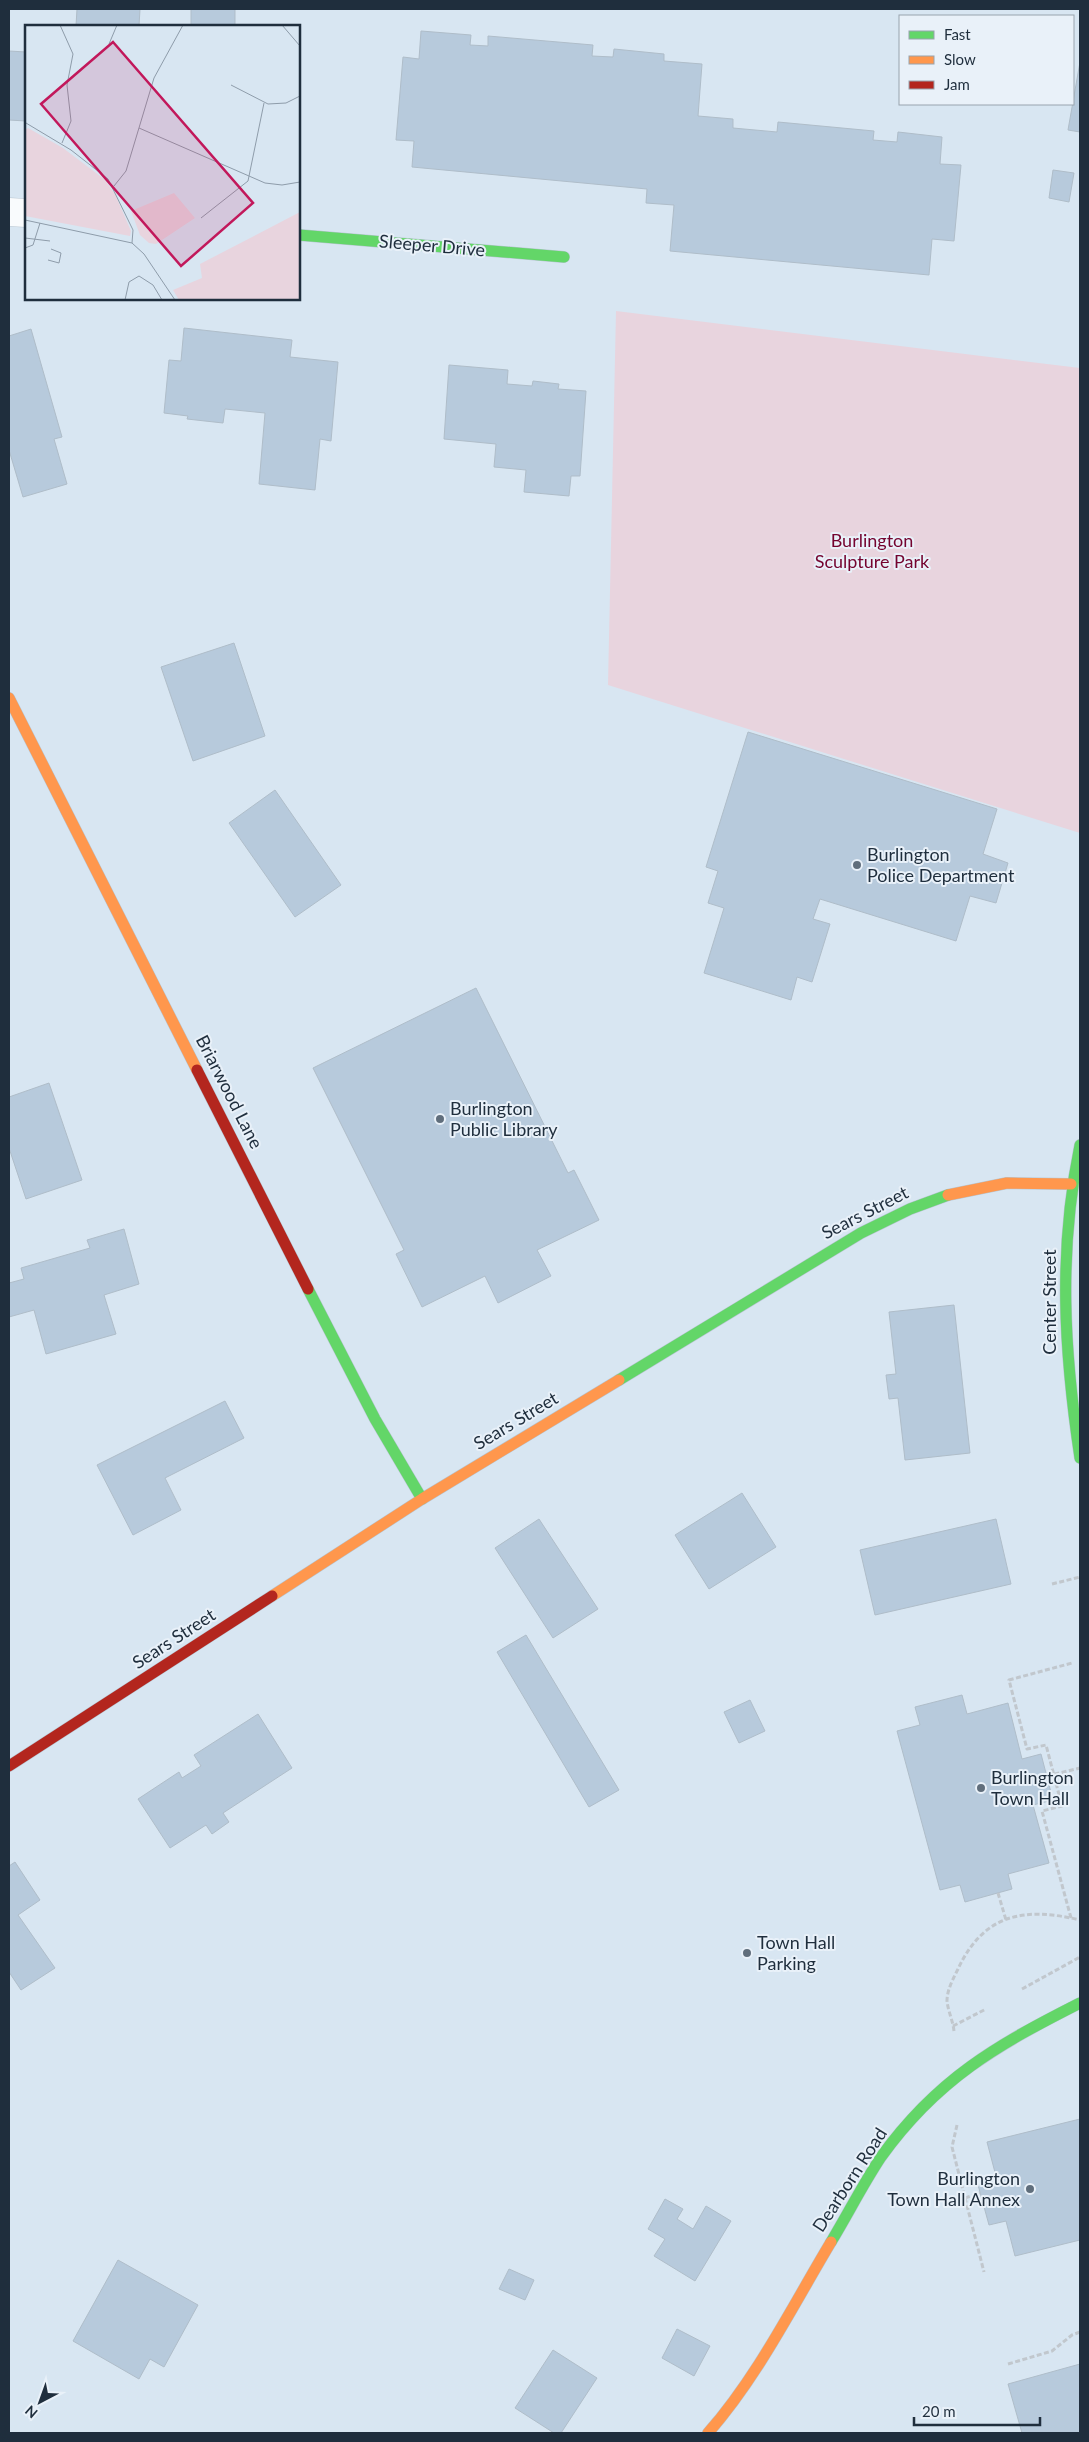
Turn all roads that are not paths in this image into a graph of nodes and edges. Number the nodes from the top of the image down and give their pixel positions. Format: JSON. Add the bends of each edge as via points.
{"nodes":[{"id":1,"x":9,"y":212,"type":"edge"},
{"id":2,"x":25,"y":213,"type":"edge"},
{"id":3,"x":300,"y":235,"type":"edge"},
{"id":4,"x":564,"y":256,"type":"dead end"},
{"id":5,"x":9,"y":698,"type":"edge"},
{"id":6,"x":1080,"y":1145,"type":"edge"},
{"id":7,"x":1072,"y":1184,"type":"junction"},
{"id":8,"x":1080,"y":1458,"type":"edge"},
{"id":9,"x":422,"y":1499,"type":"junction"},
{"id":10,"x":9,"y":1766,"type":"edge"},
{"id":11,"x":1080,"y":2003,"type":"edge"},
{"id":12,"x":708,"y":2433,"type":"edge"}],
"edges":[{"from":1,"to":2,"type":"street"},
{"from":3,"to":4,"type":"street","name":"Sleeper Drive"},
{"from":5,"to":9,"type":"street","name":"Briarwood Lane","via":[[330,1333],[397,1460]]},
{"from":6,"to":7,"type":"street","name":"Center Street"},
{"from":7,"to":8,"type":"street","name":"Center Street","via":[[1067,1231],[1066,1334],[1072,1414]]},
{"from":7,"to":9,"type":"street","name":"Sears Street","via":[[999,1183],[964,1190],[897,1214],[788,1275]]},
{"from":9,"to":10,"type":"street","name":"Sears Street"},
{"from":11,"to":12,"type":"street","name":"Dearborn Road","via":[[984,2055],[958,2074],[910,2122],[881,2158],[742,2391]]}]}
